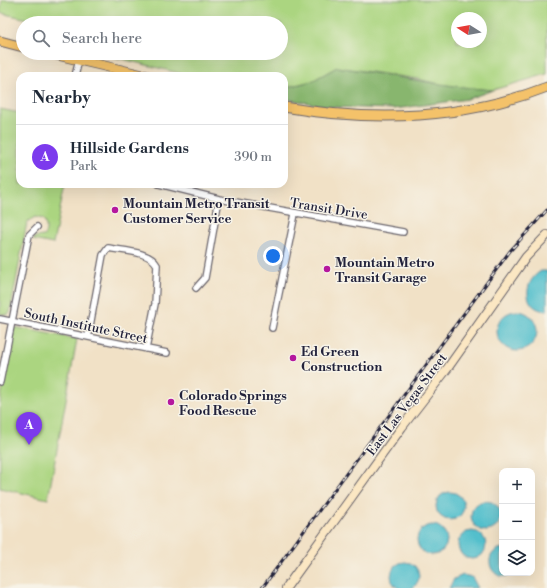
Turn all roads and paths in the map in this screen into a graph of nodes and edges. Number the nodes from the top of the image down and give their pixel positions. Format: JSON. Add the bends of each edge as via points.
{"nodes":[{"id":1,"x":0,"y":41,"type":"edge"},
{"id":2,"x":16,"y":45,"type":"edge"},
{"id":3,"x":79,"y":60,"type":"joint"},
{"id":4,"x":76,"y":72,"type":"edge"},
{"id":5,"x":130,"y":72,"type":"edge"},
{"id":6,"x":547,"y":87,"type":"edge"},
{"id":7,"x":288,"y":109,"type":"edge"},
{"id":8,"x":175,"y":188,"type":"edge"},
{"id":9,"x":219,"y":199,"type":"junction"},
{"id":10,"x":296,"y":214,"type":"junction"},
{"id":11,"x":37,"y":227,"type":"dead end"},
{"id":12,"x":403,"y":232,"type":"dead end"},
{"id":13,"x":547,"y":235,"type":"edge"},
{"id":14,"x":196,"y":288,"type":"dead end"},
{"id":15,"x":0,"y":319,"type":"edge"},
{"id":16,"x":12,"y":321,"type":"junction"},
{"id":17,"x":272,"y":328,"type":"dead end"},
{"id":18,"x":88,"y":337,"type":"junction"},
{"id":19,"x":146,"y":349,"type":"junction"},
{"id":20,"x":167,"y":353,"type":"dead end"},
{"id":21,"x":0,"y":382,"type":"edge"},
{"id":22,"x":286,"y":588,"type":"edge"}],
"edges":[{"from":1,"to":2,"type":"main road"},
{"from":3,"to":4,"type":"street"},
{"from":3,"to":5,"type":"main road"},
{"from":6,"to":7,"type":"main road","via":[[485,105],[412,116],[333,115]]},
{"from":8,"to":9,"type":"street","name":"Transit Drive"},
{"from":9,"to":10,"type":"street","name":"Transit Drive"},
{"from":9,"to":14,"type":"street","via":[[205,278]]},
{"from":10,"to":12,"type":"street","name":"Transit Drive"},
{"from":10,"to":17,"type":"street"},
{"from":11,"to":16,"type":"street","via":[[29,235]]},
{"from":13,"to":22,"type":"street","name":"East Las Vegas Street","via":[[526,258]]},
{"from":15,"to":16,"type":"street","name":"South Institute Street"},
{"from":16,"to":18,"type":"street","name":"South Institute Street"},
{"from":16,"to":21,"type":"street"},
{"from":18,"to":19,"type":"street","name":"South Institute Street"},
{"from":18,"to":19,"type":"street","via":[[103,255],[108,248],[145,256],[154,260],[157,266],[155,304]]},
{"from":19,"to":20,"type":"street","name":"South Institute Street"}]}
